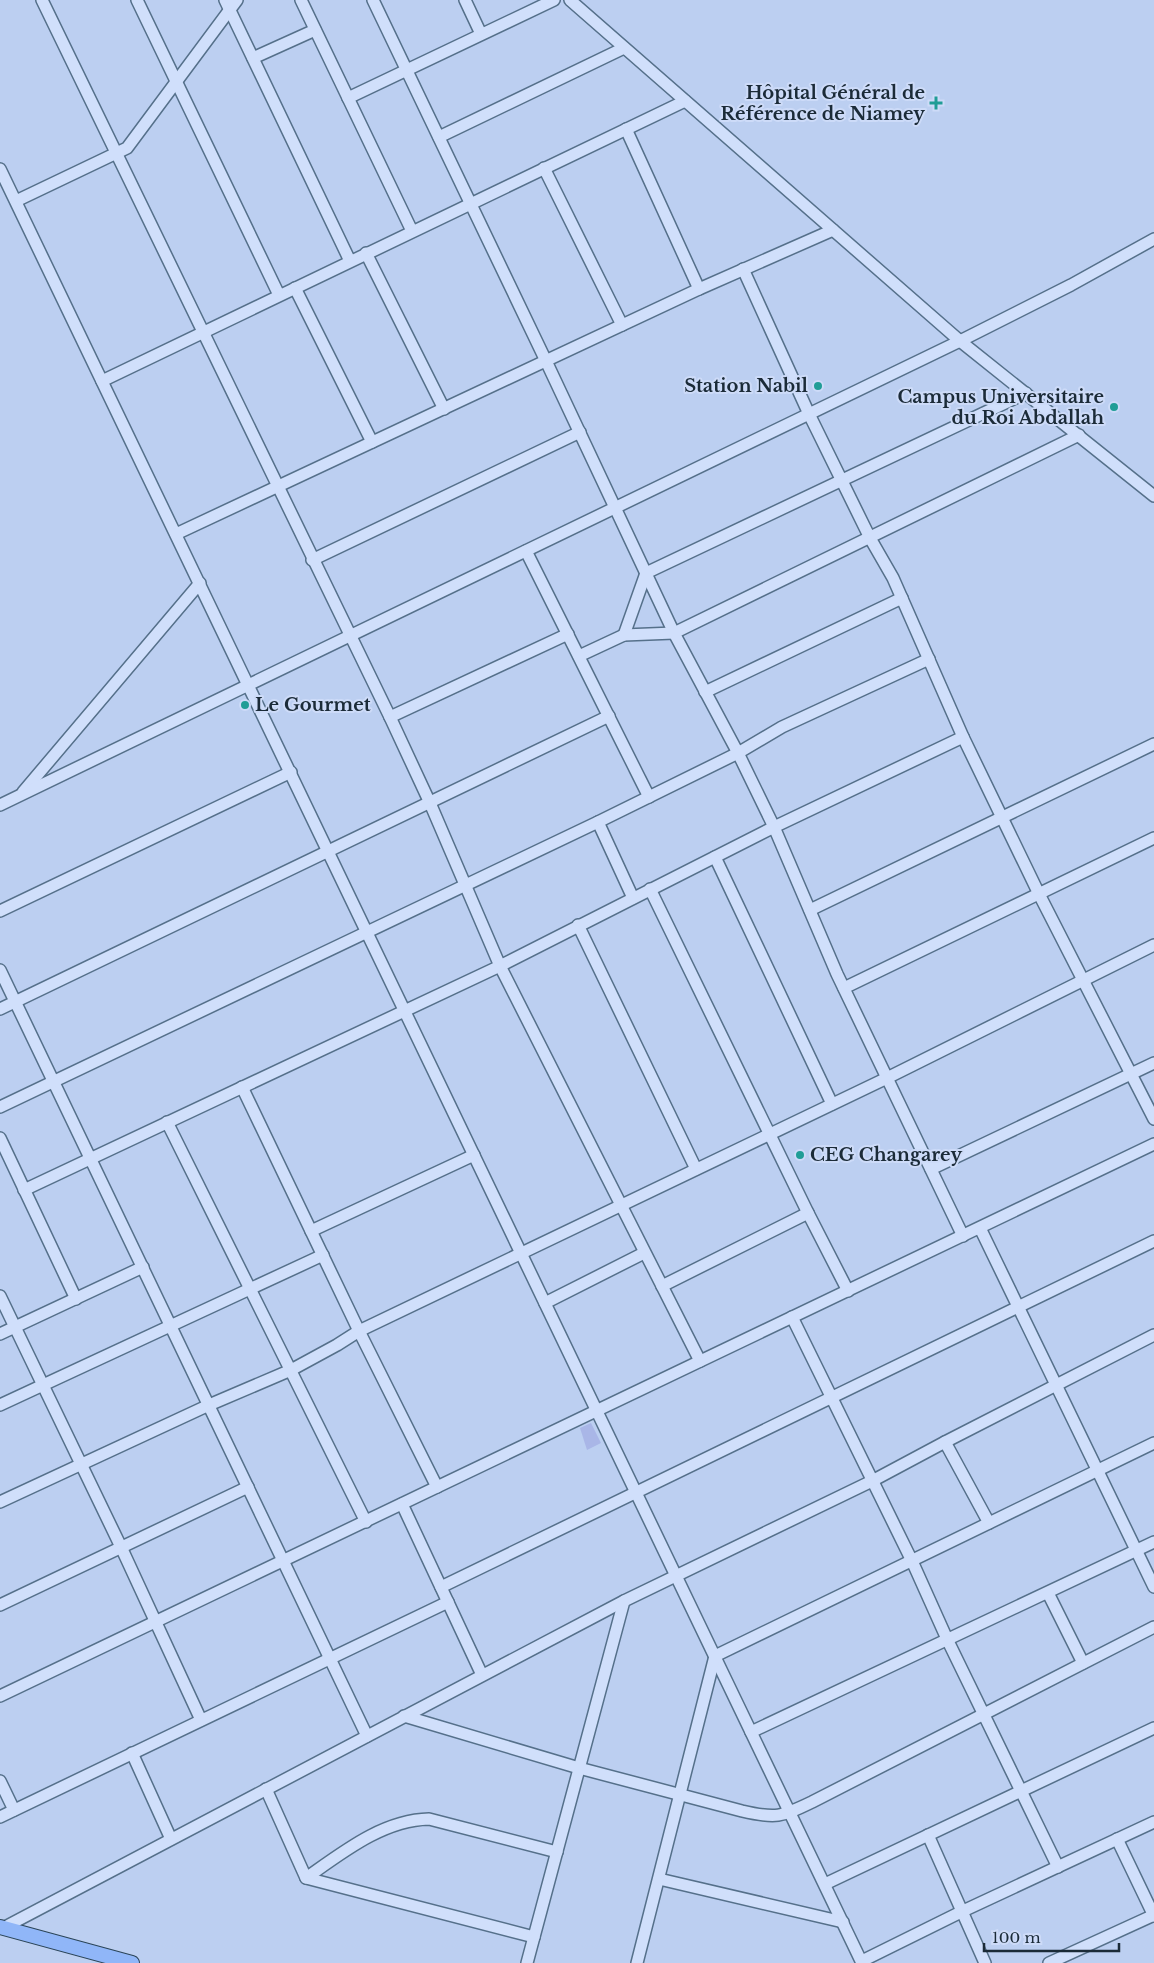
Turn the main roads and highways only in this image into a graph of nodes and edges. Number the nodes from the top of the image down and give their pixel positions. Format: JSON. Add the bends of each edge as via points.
{"nodes":[{"id":1,"x":1,"y":1927,"type":"edge"},
{"id":2,"x":132,"y":1963,"type":"edge"}],
"edges":[{"from":1,"to":2,"type":"main road"}]}
